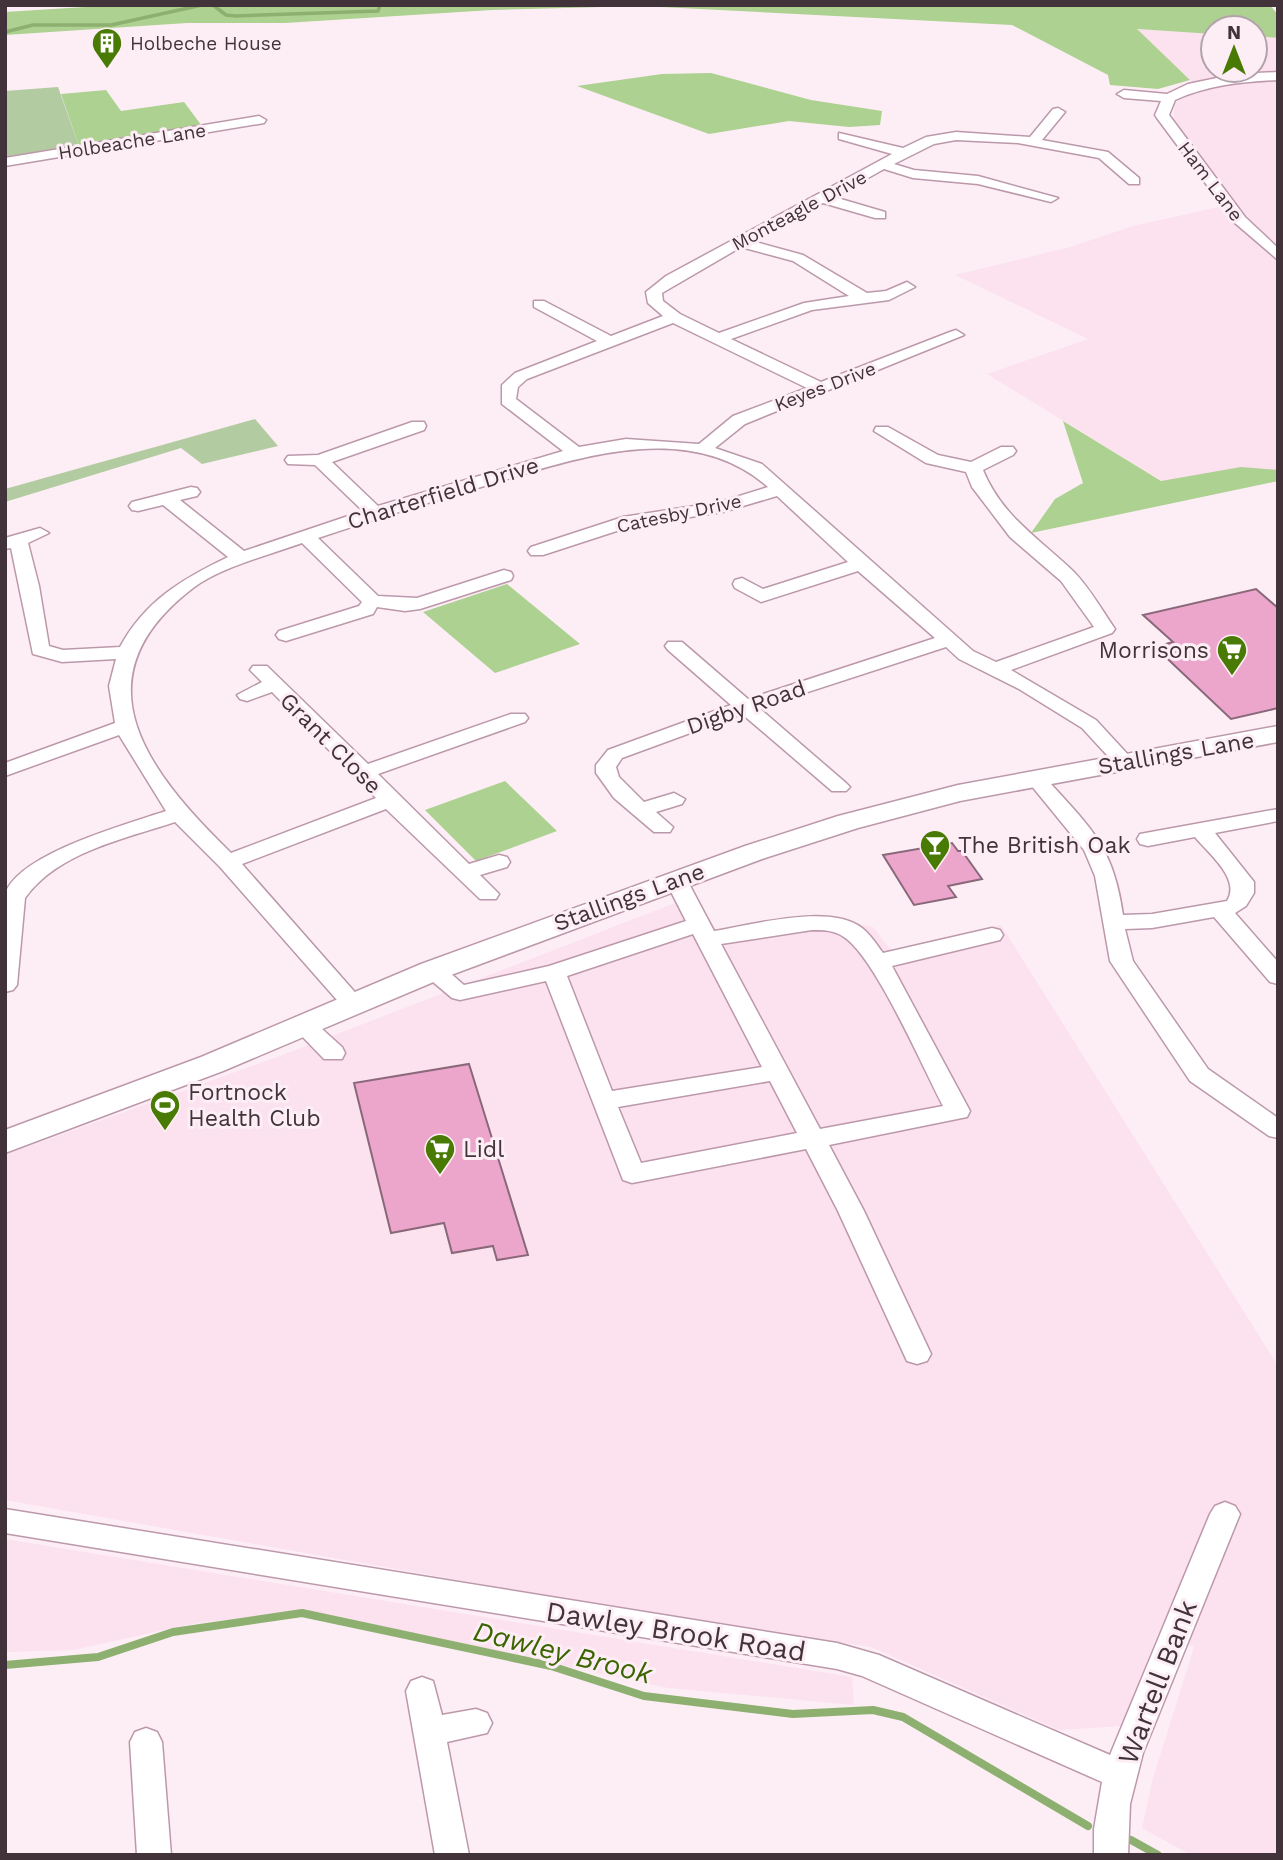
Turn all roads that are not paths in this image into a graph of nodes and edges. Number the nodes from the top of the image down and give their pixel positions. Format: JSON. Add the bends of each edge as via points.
{"nodes":[{"id":1,"x":1278,"y":76,"type":"edge"},
{"id":2,"x":1124,"y":94,"type":"dead end"},
{"id":3,"x":1169,"y":98,"type":"junction"},
{"id":4,"x":259,"y":120,"type":"dead end"},
{"id":5,"x":1074,"y":121,"type":"dead end"},
{"id":6,"x":844,"y":136,"type":"dead end"},
{"id":7,"x":1034,"y":141,"type":"junction"},
{"id":8,"x":904,"y":153,"type":"junction"},
{"id":9,"x":5,"y":162,"type":"edge"},
{"id":10,"x":884,"y":165,"type":"junction"},
{"id":11,"x":1134,"y":181,"type":"dead end"},
{"id":12,"x":823,"y":198,"type":"junction"},
{"id":13,"x":1051,"y":198,"type":"dead end"},
{"id":14,"x":880,"y":215,"type":"dead end"},
{"id":15,"x":740,"y":242,"type":"junction"},
{"id":16,"x":1278,"y":256,"type":"edge"},
{"id":17,"x":908,"y":294,"type":"dead end"},
{"id":18,"x":862,"y":297,"type":"junction"},
{"id":19,"x":541,"y":311,"type":"dead end"},
{"id":20,"x":674,"y":317,"type":"junction"},
{"id":21,"x":938,"y":326,"type":"dead end"},
{"id":22,"x":956,"y":335,"type":"junction"},
{"id":23,"x":716,"y":339,"type":"junction"},
{"id":24,"x":611,"y":342,"type":"junction"},
{"id":25,"x":972,"y":343,"type":"dead end"},
{"id":26,"x":821,"y":388,"type":"junction"},
{"id":27,"x":376,"y":423,"type":"dead end"},
{"id":28,"x":418,"y":426,"type":"dead end"},
{"id":29,"x":882,"y":431,"type":"dead end"},
{"id":30,"x":391,"y":435,"type":"junction"},
{"id":31,"x":703,"y":450,"type":"junction"},
{"id":32,"x":1007,"y":451,"type":"dead end"},
{"id":33,"x":576,"y":453,"type":"junction"},
{"id":34,"x":294,"y":460,"type":"dead end"},
{"id":35,"x":320,"y":460,"type":"junction"},
{"id":36,"x":973,"y":468,"type":"junction"},
{"id":37,"x":780,"y":489,"type":"junction"},
{"id":38,"x":191,"y":492,"type":"dead end"},
{"id":39,"x":166,"y":498,"type":"junction"},
{"id":40,"x":138,"y":506,"type":"dead end"},
{"id":41,"x":376,"y":513,"type":"junction"},
{"id":42,"x":40,"y":533,"type":"dead end"},
{"id":43,"x":305,"y":536,"type":"junction"},
{"id":44,"x":12,"y":542,"type":"edge"},
{"id":45,"x":537,"y":551,"type":"dead end"},
{"id":46,"x":240,"y":558,"type":"junction"},
{"id":47,"x":861,"y":564,"type":"junction"},
{"id":48,"x":504,"y":576,"type":"dead end"},
{"id":49,"x":742,"y":584,"type":"dead end"},
{"id":50,"x":372,"y":601,"type":"junction"},
{"id":51,"x":286,"y":635,"type":"dead end"},
{"id":52,"x":949,"y":640,"type":"junction"},
{"id":53,"x":676,"y":646,"type":"dead end"},
{"id":54,"x":127,"y":653,"type":"junction"},
{"id":55,"x":995,"y":669,"type":"junction"},
{"id":56,"x":247,"y":695,"type":"dead end"},
{"id":57,"x":743,"y":707,"type":"junction"},
{"id":58,"x":518,"y":718,"type":"dead end"},
{"id":59,"x":126,"y":726,"type":"junction"},
{"id":60,"x":1278,"y":734,"type":"edge"},
{"id":61,"x":1125,"y":763,"type":"junction"},
{"id":62,"x":5,"y":770,"type":"edge"},
{"id":63,"x":365,"y":772,"type":"junction"},
{"id":64,"x":1036,"y":779,"type":"junction"},
{"id":65,"x":839,"y":787,"type":"dead end"},
{"id":66,"x":674,"y":799,"type":"dead end"},
{"id":67,"x":389,"y":800,"type":"junction"},
{"id":68,"x":642,"y":809,"type":"junction"},
{"id":69,"x":178,"y":814,"type":"junction"},
{"id":70,"x":1278,"y":815,"type":"edge"},
{"id":71,"x":662,"y":827,"type":"dead end"},
{"id":72,"x":1201,"y":830,"type":"junction"},
{"id":73,"x":1148,"y":839,"type":"dead end"},
{"id":74,"x":228,"y":862,"type":"junction"},
{"id":75,"x":499,"y":862,"type":"dead end"},
{"id":76,"x":466,"y":872,"type":"junction"},
{"id":77,"x":676,"y":880,"type":"junction"},
{"id":78,"x":488,"y":894,"type":"dead end"},
{"id":79,"x":1220,"y":909,"type":"junction"},
{"id":80,"x":1113,"y":922,"type":"junction"},
{"id":81,"x":703,"y":931,"type":"junction"},
{"id":82,"x":992,"y":935,"type":"dead end"},
{"id":83,"x":877,"y":962,"type":"junction"},
{"id":84,"x":432,"y":971,"type":"junction"},
{"id":85,"x":554,"y":972,"type":"junction"},
{"id":86,"x":1278,"y":977,"type":"edge"},
{"id":87,"x":5,"y":985,"type":"edge"},
{"id":88,"x":352,"y":1003,"type":"junction"},
{"id":89,"x":303,"y":1024,"type":"junction"},
{"id":90,"x":333,"y":1053,"type":"dead end"},
{"id":91,"x":778,"y":1072,"type":"junction"},
{"id":92,"x":604,"y":1101,"type":"junction"},
{"id":93,"x":1278,"y":1130,"type":"edge"},
{"id":94,"x":813,"y":1139,"type":"junction"},
{"id":95,"x":5,"y":1142,"type":"edge"},
{"id":96,"x":917,"y":1354,"type":"dead end"},
{"id":97,"x":1225,"y":1514,"type":"dead end"},
{"id":98,"x":5,"y":1521,"type":"edge"},
{"id":99,"x":422,"y":1691,"type":"dead end"},
{"id":100,"x":476,"y":1723,"type":"dead end"},
{"id":101,"x":429,"y":1731,"type":"junction"},
{"id":102,"x":146,"y":1742,"type":"dead end"},
{"id":103,"x":1120,"y":1775,"type":"junction"},
{"id":104,"x":155,"y":1855,"type":"edge"},
{"id":105,"x":452,"y":1855,"type":"edge"},
{"id":106,"x":1111,"y":1855,"type":"edge"}],
"edges":[{"from":1,"to":3,"type":"street","via":[[1225,80]]},
{"from":2,"to":3,"type":"street"},
{"from":3,"to":16,"type":"street","name":"Ham Lane","via":[[1162,115],[1240,220]]},
{"from":4,"to":9,"type":"street","name":"Holbeache Lane"},
{"from":5,"to":7,"type":"street","via":[[1056,115]]},
{"from":6,"to":8,"type":"street","via":[[867,137]]},
{"from":7,"to":8,"type":"street","name":"Monteagle Drive","via":[[969,135],[931,141]]},
{"from":7,"to":11,"type":"street","name":"Monteagle Drive","via":[[1103,155]]},
{"from":8,"to":10,"type":"street","name":"Monteagle Drive"},
{"from":10,"to":12,"type":"street","name":"Monteagle Drive"},
{"from":10,"to":13,"type":"street","via":[[913,174],[978,180]]},
{"from":12,"to":14,"type":"street"},
{"from":12,"to":15,"type":"street","name":"Monteagle Drive"},
{"from":15,"to":18,"type":"street","via":[[798,258]]},
{"from":15,"to":20,"type":"street","name":"Monteagle Drive","via":[[657,287],[656,303]]},
{"from":17,"to":18,"type":"street"},
{"from":18,"to":23,"type":"street","via":[[809,306]]},
{"from":19,"to":24,"type":"street"},
{"from":20,"to":23,"type":"street","name":"Monteagle Drive"},
{"from":20,"to":24,"type":"street"},
{"from":21,"to":22,"type":"street"},
{"from":22,"to":25,"type":"street"},
{"from":22,"to":26,"type":"street","name":"Keyes Drive"},
{"from":23,"to":26,"type":"street","name":"Monteagle Drive"},
{"from":24,"to":33,"type":"street","via":[[521,376],[508,391],[508,400]]},
{"from":26,"to":31,"type":"street","name":"Keyes Drive","via":[[739,420]]},
{"from":27,"to":30,"type":"street"},
{"from":28,"to":30,"type":"street"},
{"from":29,"to":36,"type":"street","via":[[932,459]]},
{"from":30,"to":35,"type":"street"},
{"from":31,"to":33,"type":"street","name":"Charterfield Drive","via":[[649,444]]},
{"from":31,"to":37,"type":"street","name":"Charterfield Drive","via":[[756,468]]},
{"from":32,"to":36,"type":"street"},
{"from":33,"to":41,"type":"street","name":"Charterfield Drive"},
{"from":34,"to":35,"type":"street"},
{"from":35,"to":41,"type":"street"},
{"from":36,"to":55,"type":"street","via":[[1016,533],[1068,577],[1105,629]]},
{"from":37,"to":45,"type":"street","name":"Catesby Drive","via":[[723,507],[629,521]]},
{"from":37,"to":47,"type":"street","name":"Charterfield Drive"},
{"from":38,"to":39,"type":"street"},
{"from":39,"to":40,"type":"street"},
{"from":39,"to":46,"type":"street"},
{"from":41,"to":43,"type":"street","name":"Charterfield Drive"},
{"from":42,"to":44,"type":"street"},
{"from":43,"to":46,"type":"street","name":"Charterfield Drive"},
{"from":43,"to":50,"type":"street"},
{"from":44,"to":54,"type":"street","via":[[30,586],[40,650],[62,656]]},
{"from":46,"to":54,"type":"street","name":"Charterfield Drive","via":[[188,583],[164,602],[140,628]]},
{"from":47,"to":49,"type":"street","via":[[761,596]]},
{"from":47,"to":52,"type":"street","name":"Charterfield Drive"},
{"from":48,"to":50,"type":"street","via":[[420,603]]},
{"from":50,"to":51,"type":"street","via":[[366,610]]},
{"from":52,"to":55,"type":"street","name":"Charterfield Drive","via":[[966,655]]},
{"from":52,"to":57,"type":"street","name":"Digby Road"},
{"from":53,"to":57,"type":"street"},
{"from":54,"to":59,"type":"street","name":"Charterfield Drive","via":[[119,686]]},
{"from":55,"to":61,"type":"street","name":"Charterfield Drive","via":[[1088,724]]},
{"from":56,"to":63,"type":"street","name":"Grant Close","via":[[266,678]]},
{"from":57,"to":65,"type":"street"},
{"from":57,"to":68,"type":"street","name":"Digby Road","via":[[615,754],[605,771],[610,783]]},
{"from":58,"to":63,"type":"street","via":[[501,732]]},
{"from":59,"to":62,"type":"street"},
{"from":59,"to":69,"type":"street","name":"Charterfield Drive"},
{"from":60,"to":61,"type":"main road","name":"Stallings Lane"},
{"from":61,"to":64,"type":"main road","name":"Stallings Lane"},
{"from":63,"to":67,"type":"street","name":"Grant Close"},
{"from":64,"to":77,"type":"main road","name":"Stallings Lane","via":[[958,793],[848,822]]},
{"from":64,"to":80,"type":"street","via":[[1095,854],[1105,873]]},
{"from":66,"to":68,"type":"street"},
{"from":67,"to":74,"type":"street"},
{"from":67,"to":76,"type":"street","name":"Grant Close"},
{"from":68,"to":71,"type":"street","name":"Digby Road"},
{"from":69,"to":74,"type":"street","name":"Charterfield Drive"},
{"from":69,"to":87,"type":"street","via":[[71,854],[20,887]]},
{"from":70,"to":72,"type":"street"},
{"from":72,"to":73,"type":"street"},
{"from":72,"to":79,"type":"street","via":[[1243,882],[1235,906]]},
{"from":74,"to":88,"type":"street","name":"Charterfield Drive"},
{"from":75,"to":76,"type":"street"},
{"from":76,"to":78,"type":"street","name":"Grant Close"},
{"from":77,"to":81,"type":"street"},
{"from":77,"to":84,"type":"main road","name":"Stallings Lane"},
{"from":79,"to":80,"type":"street","via":[[1152,921]]},
{"from":79,"to":86,"type":"street"},
{"from":80,"to":93,"type":"street","via":[[1122,961],[1199,1075]]},
{"from":81,"to":83,"type":"street","via":[[827,923],[855,933]]},
{"from":81,"to":85,"type":"street"},
{"from":81,"to":91,"type":"street"},
{"from":82,"to":83,"type":"street"},
{"from":83,"to":94,"type":"street","via":[[958,1111]]},
{"from":84,"to":85,"type":"street","via":[[460,993]]},
{"from":84,"to":88,"type":"main road","name":"Stallings Lane"},
{"from":85,"to":92,"type":"street"},
{"from":88,"to":89,"type":"main road","name":"Stallings Lane"},
{"from":89,"to":90,"type":"street"},
{"from":89,"to":95,"type":"main road","name":"Stallings Lane","via":[[212,1064]]},
{"from":91,"to":92,"type":"street"},
{"from":91,"to":94,"type":"street"},
{"from":92,"to":94,"type":"street","via":[[632,1174]]},
{"from":94,"to":96,"type":"street"},
{"from":97,"to":103,"type":"street","name":"Wartell Bank"},
{"from":98,"to":103,"type":"street","name":"Dawley Brook Road","via":[[869,1664]]},
{"from":99,"to":101,"type":"street"},
{"from":100,"to":101,"type":"street"},
{"from":101,"to":105,"type":"street"},
{"from":102,"to":104,"type":"street"},
{"from":103,"to":106,"type":"street","name":"Wartell Bank","via":[[1111,1808]]}]}
